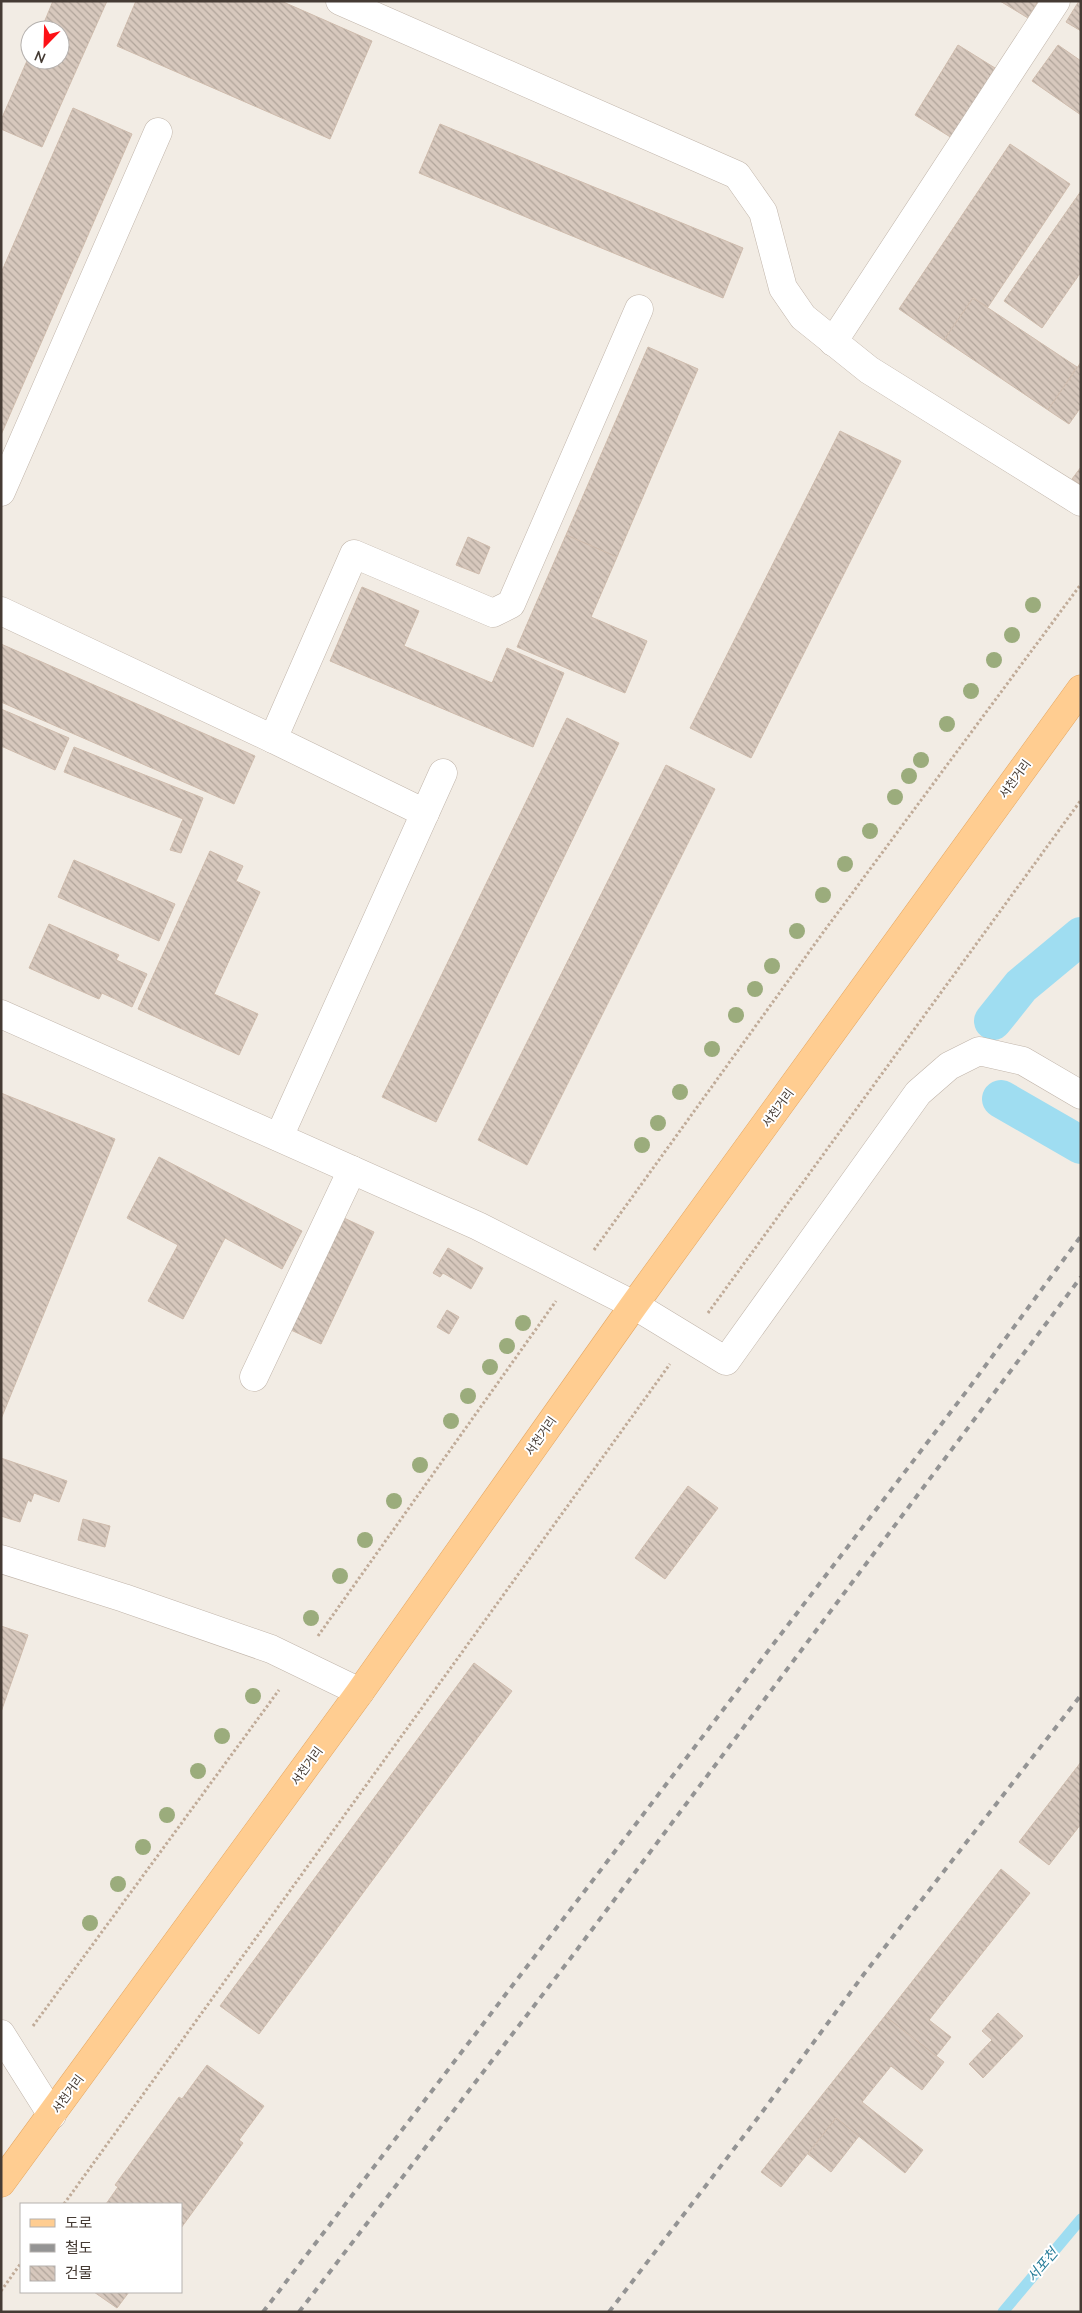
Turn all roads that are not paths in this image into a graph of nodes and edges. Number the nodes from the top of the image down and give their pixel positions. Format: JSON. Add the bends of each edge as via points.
{"nodes":[{"id":1,"x":340,"y":1,"type":"edge"},
{"id":2,"x":1056,"y":1,"type":"edge"},
{"id":3,"x":158,"y":132,"type":"dead end"},
{"id":4,"x":639,"y":309,"type":"dead end"},
{"id":5,"x":833,"y":342,"type":"junction"},
{"id":6,"x":1,"y":492,"type":"edge"},
{"id":7,"x":1081,"y":502,"type":"edge"},
{"id":8,"x":1,"y":612,"type":"edge"},
{"id":9,"x":1081,"y":689,"type":"edge"},
{"id":10,"x":273,"y":739,"type":"junction"},
{"id":11,"x":443,"y":773,"type":"dead end"},
{"id":12,"x":425,"y":813,"type":"junction"},
{"id":13,"x":1,"y":1014,"type":"edge"},
{"id":14,"x":1081,"y":1095,"type":"edge"},
{"id":15,"x":279,"y":1137,"type":"junction"},
{"id":16,"x":352,"y":1170,"type":"junction"},
{"id":17,"x":634,"y":1305,"type":"junction"},
{"id":18,"x":254,"y":1377,"type":"dead end"},
{"id":19,"x":1,"y":1559,"type":"edge"},
{"id":20,"x":360,"y":1692,"type":"junction"},
{"id":21,"x":8,"y":2044,"type":"edge"},
{"id":22,"x":52,"y":2115,"type":"junction"},
{"id":23,"x":1,"y":2183,"type":"edge"}],
"edges":[{"from":1,"to":5,"type":"street","via":[[737,175],[763,212],[783,288],[803,317]]},
{"from":2,"to":5,"type":"street"},
{"from":3,"to":6,"type":"street"},
{"from":4,"to":10,"type":"street","via":[[511,604],[493,613],[354,554]]},
{"from":5,"to":7,"type":"street","via":[[869,370]]},
{"from":8,"to":10,"type":"street"},
{"from":9,"to":17,"type":"main road","name":"서천거리"},
{"from":10,"to":12,"type":"street"},
{"from":11,"to":12,"type":"street"},
{"from":12,"to":15,"type":"street"},
{"from":13,"to":15,"type":"street"},
{"from":14,"to":17,"type":"street","via":[[1023,1061],[980,1050],[949,1066],[918,1093],[726,1361]]},
{"from":15,"to":16,"type":"street"},
{"from":16,"to":17,"type":"street","via":[[478,1226]]},
{"from":16,"to":18,"type":"street"},
{"from":17,"to":20,"type":"main road","name":"서천거리"},
{"from":19,"to":20,"type":"street","via":[[271,1649]]},
{"from":20,"to":22,"type":"main road","name":"서천거리"},
{"from":21,"to":22,"type":"street"},
{"from":22,"to":23,"type":"main road","name":"서천거리"}]}
